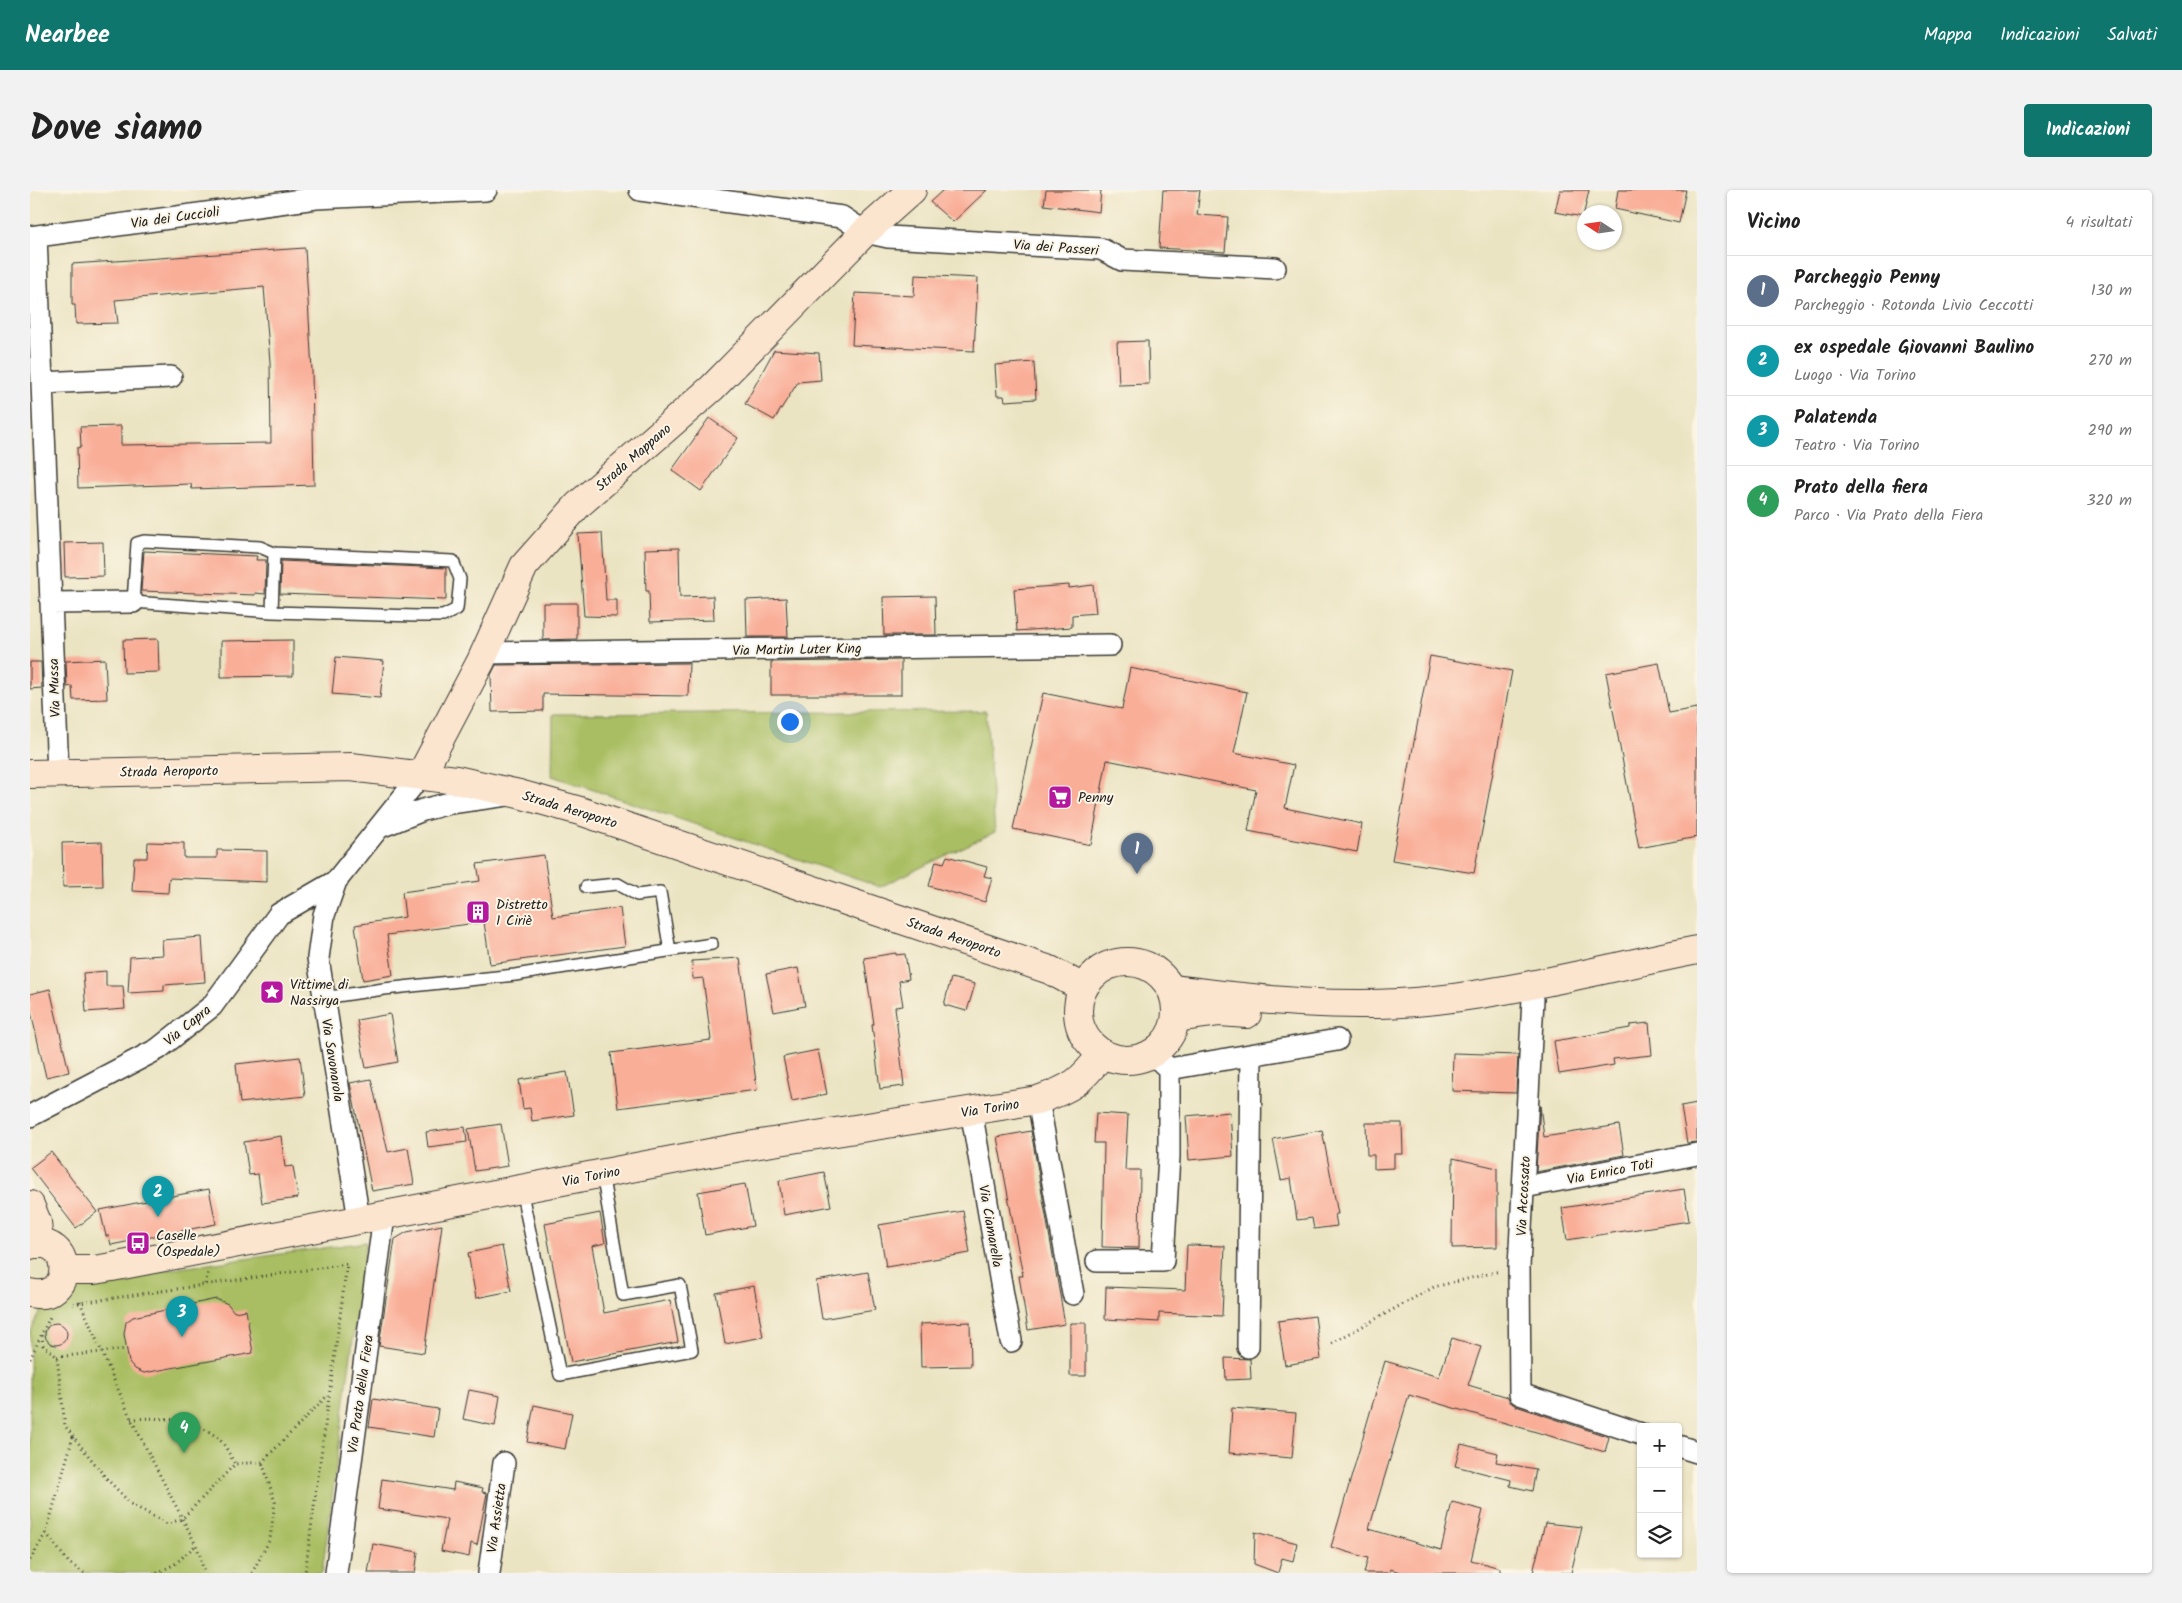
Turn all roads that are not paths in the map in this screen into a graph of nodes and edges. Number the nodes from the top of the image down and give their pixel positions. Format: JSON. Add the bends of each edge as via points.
{"nodes":[{"id":1,"x":486,"y":190,"type":"edge"},
{"id":2,"x":640,"y":190,"type":"edge"},
{"id":3,"x":912,"y":190,"type":"edge"},
{"id":4,"x":441,"y":191,"type":"edge"},
{"id":5,"x":866,"y":232,"type":"junction"},
{"id":6,"x":33,"y":236,"type":"edge"},
{"id":7,"x":1275,"y":268,"type":"dead end"},
{"id":8,"x":171,"y":377,"type":"dead end"},
{"id":9,"x":42,"y":384,"type":"junction"},
{"id":10,"x":274,"y":553,"type":"junction"},
{"id":11,"x":133,"y":602,"type":"junction"},
{"id":12,"x":51,"y":603,"type":"junction"},
{"id":13,"x":272,"y":612,"type":"junction"},
{"id":14,"x":1110,"y":645,"type":"dead end"},
{"id":15,"x":485,"y":653,"type":"junction"},
{"id":16,"x":30,"y":774,"type":"edge"},
{"id":17,"x":58,"y":774,"type":"junction"},
{"id":18,"x":421,"y":775,"type":"junction"},
{"id":19,"x":519,"y":794,"type":"junction"},
{"id":20,"x":379,"y":827,"type":"junction"},
{"id":21,"x":336,"y":881,"type":"junction"},
{"id":22,"x":586,"y":887,"type":"dead end"},
{"id":23,"x":712,"y":944,"type":"dead end"},
{"id":24,"x":1697,"y":950,"type":"edge"},
{"id":25,"x":670,"y":951,"type":"junction"},
{"id":26,"x":1697,"y":968,"type":"edge"},
{"id":27,"x":1083,"y":988,"type":"junction"},
{"id":28,"x":1172,"y":990,"type":"junction"},
{"id":29,"x":324,"y":998,"type":"junction"},
{"id":30,"x":1533,"y":999,"type":"junction"},
{"id":31,"x":1176,"y":1018,"type":"junction"},
{"id":32,"x":1337,"y":1040,"type":"dead end"},
{"id":33,"x":1102,"y":1054,"type":"junction"},
{"id":34,"x":1251,"y":1055,"type":"junction"},
{"id":35,"x":1161,"y":1061,"type":"junction"},
{"id":36,"x":1038,"y":1100,"type":"junction"},
{"id":37,"x":971,"y":1110,"type":"junction"},
{"id":38,"x":30,"y":1116,"type":"edge"},
{"id":39,"x":1697,"y":1154,"type":"edge"},
{"id":40,"x":602,"y":1173,"type":"junction"},
{"id":41,"x":1524,"y":1187,"type":"junction"},
{"id":42,"x":521,"y":1189,"type":"junction"},
{"id":43,"x":30,"y":1205,"type":"edge"},
{"id":44,"x":372,"y":1218,"type":"junction"},
{"id":45,"x":35,"y":1244,"type":"edge"},
{"id":46,"x":1097,"y":1261,"type":"dead end"},
{"id":47,"x":64,"y":1270,"type":"junction"},
{"id":48,"x":1073,"y":1294,"type":"dead end"},
{"id":49,"x":38,"y":1309,"type":"edge"},
{"id":50,"x":1011,"y":1341,"type":"dead end"},
{"id":51,"x":1248,"y":1347,"type":"dead end"},
{"id":52,"x":1637,"y":1433,"type":"edge"},
{"id":53,"x":1682,"y":1447,"type":"edge"},
{"id":54,"x":1697,"y":1452,"type":"edge"},
{"id":55,"x":504,"y":1463,"type":"dead end"},
{"id":56,"x":336,"y":1573,"type":"edge"},
{"id":57,"x":489,"y":1573,"type":"edge"}],
"edges":[{"from":1,"to":4,"type":"street","name":"Via dei Cuccioli"},
{"from":2,"to":5,"type":"street","via":[[842,217]]},
{"from":3,"to":5,"type":"main road","name":"Strada Mappano"},
{"from":4,"to":6,"type":"street","name":"Via dei Cuccioli","via":[[316,198]]},
{"from":5,"to":7,"type":"street","name":"Via dei Passeri","via":[[888,237],[1101,249],[1122,260]]},
{"from":5,"to":15,"type":"main road","name":"Strada Mappano","via":[[712,388],[572,512],[524,566]]},
{"from":6,"to":9,"type":"street","name":"Via Mussa"},
{"from":8,"to":9,"type":"street"},
{"from":9,"to":12,"type":"street","name":"Via Mussa"},
{"from":10,"to":11,"type":"lane","via":[[260,547],[137,543]]},
{"from":10,"to":13,"type":"lane"},
{"from":10,"to":13,"type":"lane","via":[[453,561],[460,579],[457,609],[443,616]]},
{"from":11,"to":12,"type":"street"},
{"from":11,"to":13,"type":"lane"},
{"from":12,"to":17,"type":"street","name":"Via Mussa"},
{"from":14,"to":15,"type":"street","name":"Via Martin Luter King"},
{"from":15,"to":18,"type":"main road","name":"Strada Mappano"},
{"from":16,"to":17,"type":"main road","name":"Strada Aeroporto"},
{"from":17,"to":18,"type":"main road","name":"Strada Aeroporto","via":[[351,767]]},
{"from":18,"to":19,"type":"main road","name":"Strada Aeroporto"},
{"from":18,"to":20,"type":"street","name":"Via Savonarola"},
{"from":19,"to":20,"type":"street","via":[[450,803]]},
{"from":19,"to":27,"type":"main road","name":"Strada Aeroporto","via":[[580,810],[1050,970]]},
{"from":20,"to":21,"type":"street","name":"Via Savonarola"},
{"from":21,"to":29,"type":"street","name":"Via Savonarola","via":[[324,915],[318,958]]},
{"from":21,"to":38,"type":"street","name":"Via Capra","via":[[279,914],[212,1006],[158,1049]]},
{"from":22,"to":25,"type":"lane","via":[[618,884],[637,895],[660,892]]},
{"from":23,"to":25,"type":"lane"},
{"from":24,"to":28,"type":"main road","via":[[1436,1000],[1327,1002],[1237,998]]},
{"from":25,"to":29,"type":"lane","via":[[515,975]]},
{"from":26,"to":30,"type":"main road"},
{"from":27,"to":28,"type":"main road","via":[[1103,968],[1117,962],[1131,962],[1155,970]]},
{"from":27,"to":33,"type":"main road","via":[[1078,1002],[1080,1025],[1090,1044]]},
{"from":28,"to":31,"type":"main road"},
{"from":29,"to":44,"type":"street","name":"Via Savonarola"},
{"from":30,"to":31,"type":"main road","via":[[1446,1015],[1397,1019],[1220,1012]]},
{"from":30,"to":41,"type":"street","name":"Via Accossato"},
{"from":31,"to":35,"type":"main road"},
{"from":32,"to":34,"type":"street"},
{"from":33,"to":35,"type":"main road","via":[[1118,1060]]},
{"from":33,"to":36,"type":"main road","name":"Via Torino","via":[[1086,1076],[1066,1090]]},
{"from":34,"to":35,"type":"street"},
{"from":34,"to":51,"type":"street"},
{"from":35,"to":46,"type":"street","via":[[1169,1156],[1163,1260]]},
{"from":36,"to":37,"type":"main road","name":"Via Torino"},
{"from":36,"to":48,"type":"street"},
{"from":37,"to":40,"type":"main road","name":"Via Torino","via":[[741,1146]]},
{"from":37,"to":50,"type":"street","name":"Via Ciamarella"},
{"from":39,"to":41,"type":"street","name":"Via Enrico Toti"},
{"from":40,"to":42,"type":"main road","name":"Via Torino"},
{"from":40,"to":42,"type":"lane","via":[[623,1295],[680,1285],[692,1350],[560,1376]]},
{"from":41,"to":52,"type":"street","name":"Via Accossato","via":[[1519,1267],[1520,1394]]},
{"from":42,"to":44,"type":"main road","name":"Via Torino"},
{"from":43,"to":45,"type":"main road","via":[[37,1222]]},
{"from":44,"to":47,"type":"main road","name":"Via Torino","via":[[112,1267]]},
{"from":44,"to":56,"type":"street","name":"Via Prato della Fiera"},
{"from":45,"to":47,"type":"main road","via":[[47,1245],[60,1254]]},
{"from":47,"to":49,"type":"main road","via":[[59,1285]]},
{"from":53,"to":54,"type":"street"},
{"from":55,"to":57,"type":"street","name":"Via Assietta"}]}
